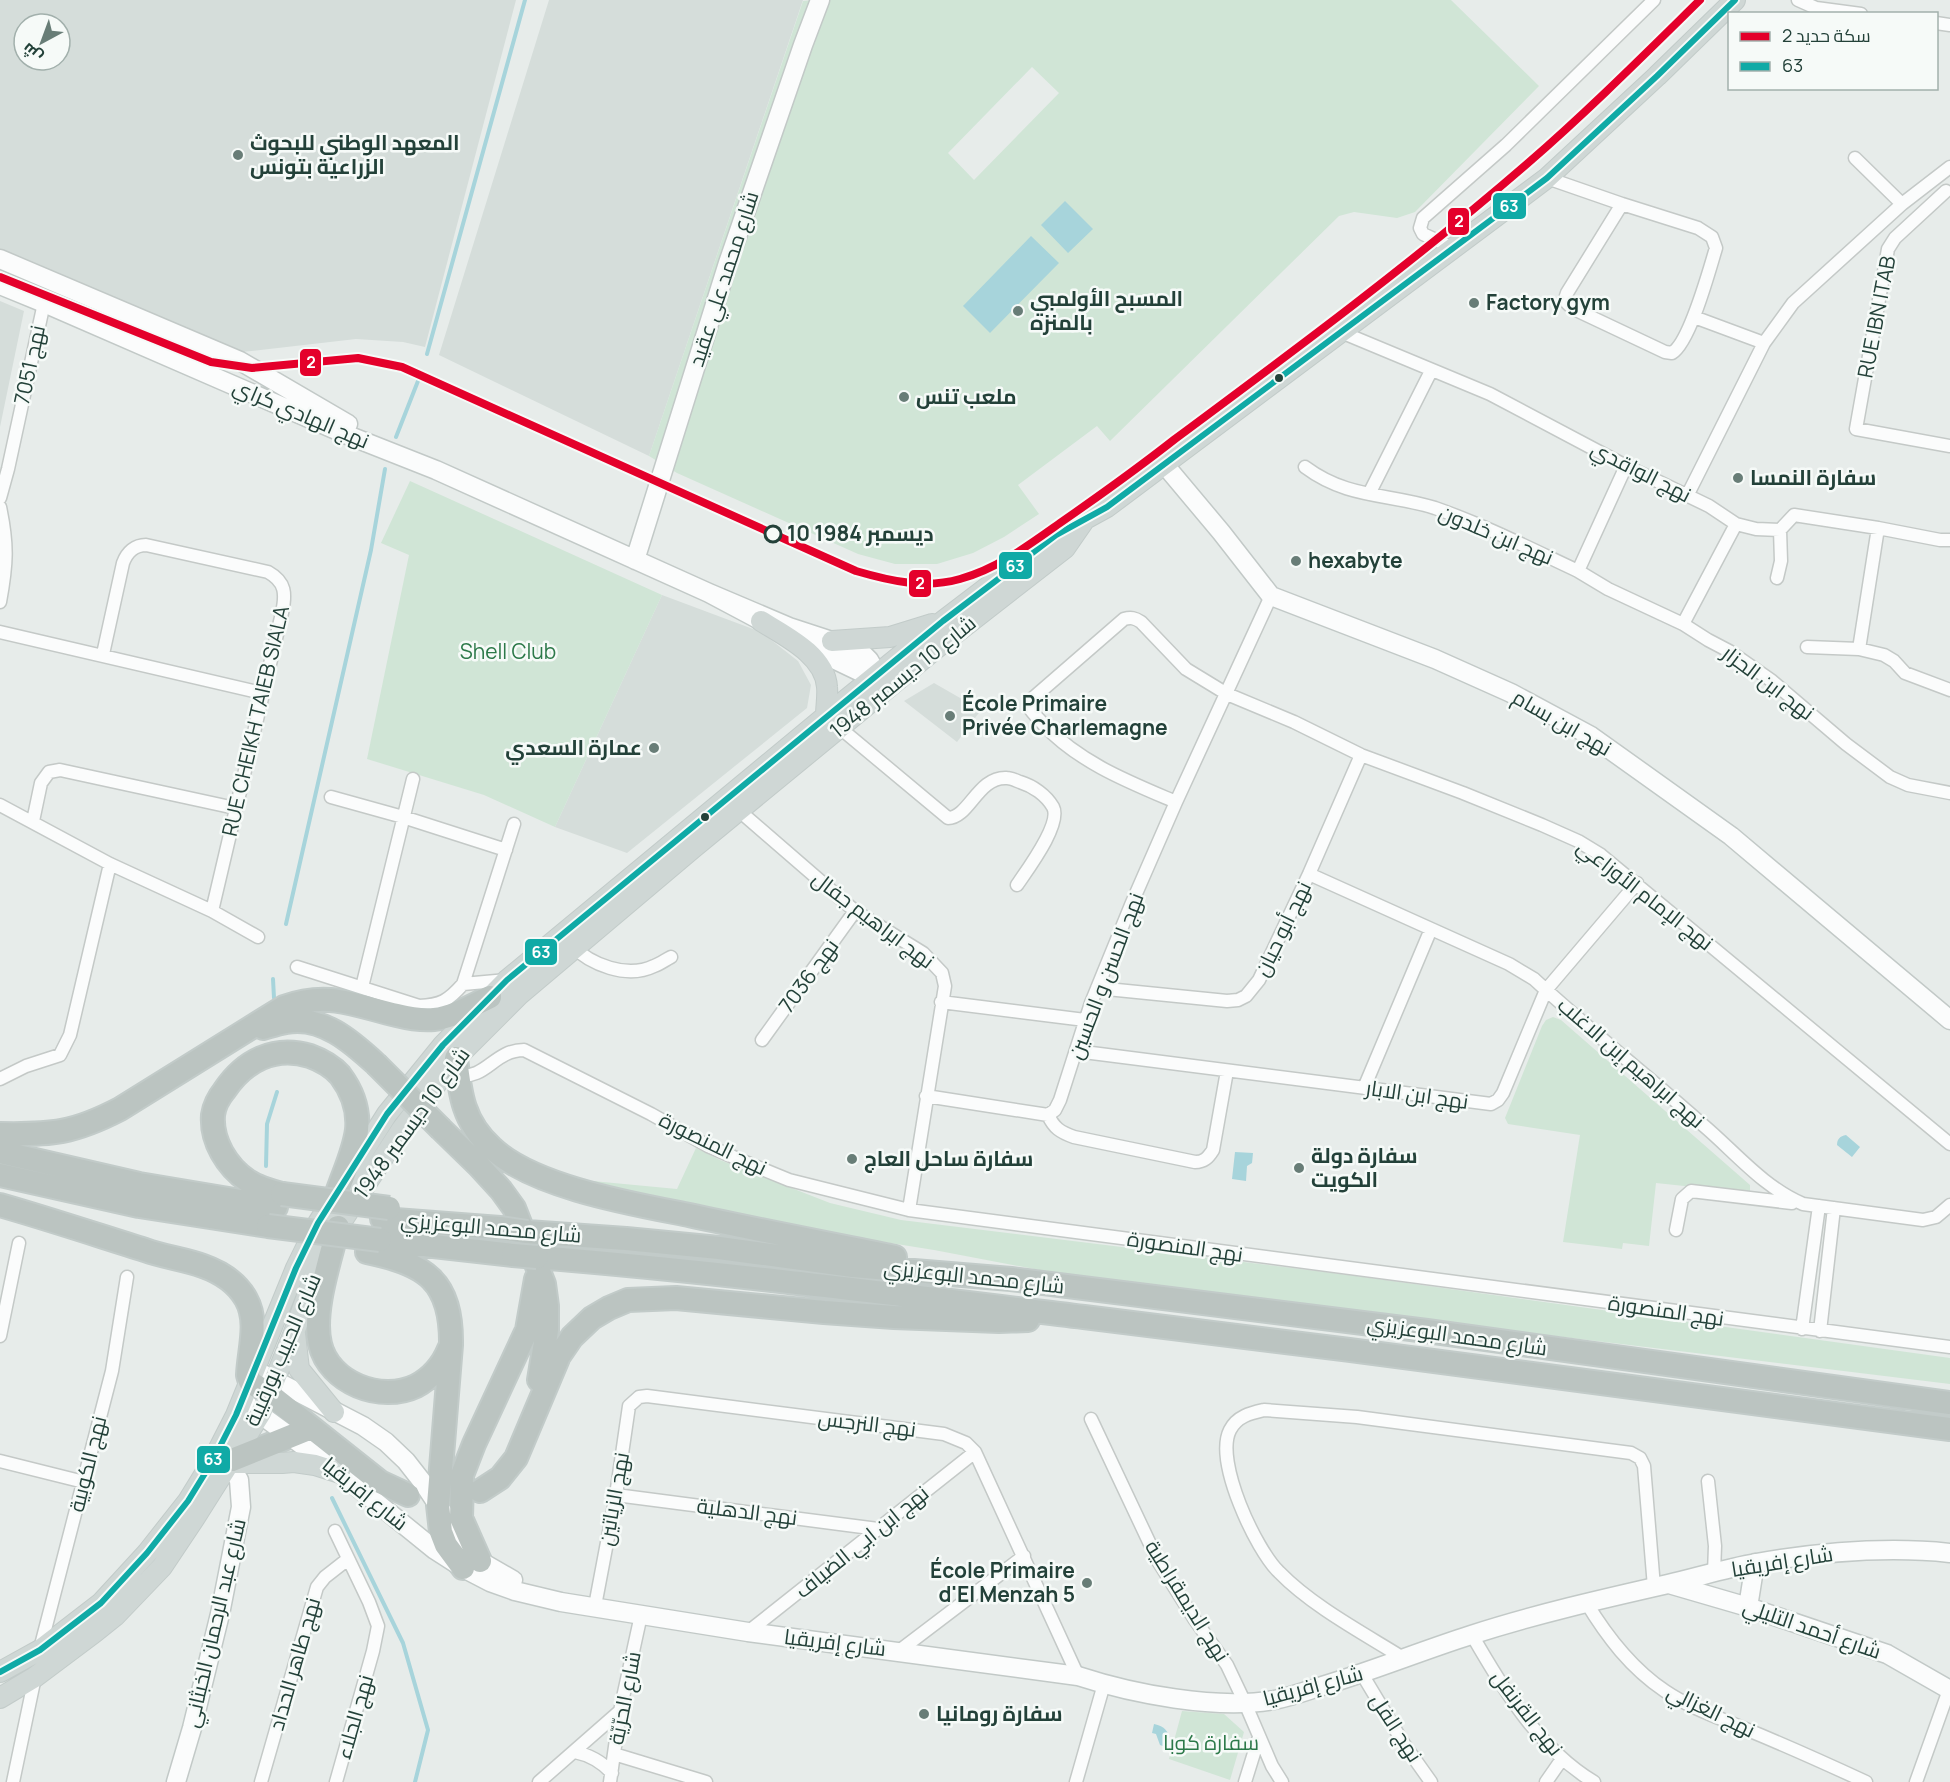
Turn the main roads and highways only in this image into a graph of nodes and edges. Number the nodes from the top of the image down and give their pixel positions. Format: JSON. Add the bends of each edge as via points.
{"nodes":[{"id":1,"x":1735,"y":0,"type":"edge"},
{"id":2,"x":1086,"y":518,"type":"junction"},
{"id":3,"x":761,"y":621,"type":"road end"},
{"id":4,"x":943,"y":621,"type":"junction"},
{"id":5,"x":832,"y":641,"type":"road end"},
{"id":6,"x":873,"y":678,"type":"junction"},
{"id":7,"x":891,"y":686,"type":"junction"},
{"id":8,"x":872,"y":702,"type":"junction"},
{"id":9,"x":833,"y":722,"type":"junction"},
{"id":10,"x":568,"y":941,"type":"junction"},
{"id":11,"x":490,"y":997,"type":"junction"},
{"id":12,"x":244,"y":1033,"type":"junction"},
{"id":13,"x":457,"y":1066,"type":"junction"},
{"id":14,"x":0,"y":1134,"type":"edge"},
{"id":15,"x":0,"y":1152,"type":"edge"},
{"id":16,"x":0,"y":1175,"type":"edge"},
{"id":17,"x":336,"y":1196,"type":"junction"},
{"id":18,"x":0,"y":1205,"type":"edge"},
{"id":19,"x":273,"y":1215,"type":"junction"},
{"id":20,"x":338,"y":1227,"type":"junction"},
{"id":21,"x":380,"y":1230,"type":"junction"},
{"id":22,"x":537,"y":1263,"type":"junction"},
{"id":23,"x":1011,"y":1279,"type":"junction"},
{"id":24,"x":1055,"y":1313,"type":"junction"},
{"id":25,"x":295,"y":1330,"type":"junction"},
{"id":26,"x":451,"y":1345,"type":"junction"},
{"id":27,"x":249,"y":1384,"type":"junction"},
{"id":28,"x":268,"y":1396,"type":"junction"},
{"id":29,"x":1950,"y":1403,"type":"edge"},
{"id":30,"x":333,"y":1412,"type":"road end"},
{"id":31,"x":1950,"y":1429,"type":"edge"},
{"id":32,"x":528,"y":1431,"type":"junction"},
{"id":33,"x":300,"y":1432,"type":"junction"},
{"id":34,"x":231,"y":1462,"type":"junction"},
{"id":35,"x":340,"y":1473,"type":"road end"},
{"id":36,"x":480,"y":1491,"type":"dead end"},
{"id":37,"x":408,"y":1495,"type":"dead end"},
{"id":38,"x":0,"y":1672,"type":"edge"},
{"id":39,"x":0,"y":1698,"type":"edge"}],
"edges":[{"from":1,"to":2,"type":"main road","via":[[1547,178],[1107,507]]},
{"from":2,"to":4,"type":"main road","name":"شارع 10 ديسمبر 1948","via":[[1056,535]]},
{"from":2,"to":7,"type":"main road","name":"شارع 10 ديسمبر 1948","via":[[1065,548]]},
{"from":3,"to":9,"type":"main road","via":[[815,660],[824,674]]},
{"from":4,"to":5,"type":"main road","via":[[890,637]]},
{"from":4,"to":6,"type":"main road","name":"شارع 10 ديسمبر 1948"},
{"from":6,"to":7,"type":"main road"},
{"from":6,"to":8,"type":"main road"},
{"from":6,"to":9,"type":"main road","name":"شارع 10 ديسمبر 1948"},
{"from":7,"to":8,"type":"main road","name":"شارع 10 ديسمبر 1948"},
{"from":8,"to":9,"type":"main road","name":"شارع 10 ديسمبر 1948"},
{"from":9,"to":10,"type":"main road","name":"شارع 10 ديسمبر 1948"},
{"from":10,"to":11,"type":"main road","name":"شارع 10 ديسمبر 1948","via":[[507,980]]},
{"from":10,"to":13,"type":"main road","name":"شارع 10 ديسمبر 1948"},
{"from":11,"to":12,"type":"highway","via":[[433,1019],[412,1018],[340,1000],[302,1000]]},
{"from":11,"to":17,"type":"main road","name":"شارع 10 ديسمبر 1948","via":[[410,1084]]},
{"from":12,"to":14,"type":"highway","via":[[93,1123],[38,1135]]},
{"from":12,"to":22,"type":"highway","bridge":true,"via":[[288,1021],[313,1023],[354,1044],[501,1190],[514,1208]]},
{"from":13,"to":20,"type":"main road","name":"شارع 10 ديسمبر 1948","via":[[402,1129]]},
{"from":13,"to":23,"type":"highway","via":[[462,1101],[470,1122],[492,1149],[553,1182],[683,1214]]},
{"from":15,"to":19,"type":"highway","name":"شارع محمد البوعزيزي"},
{"from":16,"to":19,"type":"highway","name":"شارع محمد البوعزيزي","via":[[139,1206]]},
{"from":17,"to":19,"type":"highway","via":[[357,1129],[350,1088],[321,1060],[296,1052],[277,1053],[249,1064],[232,1078],[213,1114],[215,1135],[224,1159],[237,1173],[262,1188]]},
{"from":17,"to":27,"type":"main road","name":"شارع 10 ديسمبر 1948","via":[[318,1222],[296,1268]]},
{"from":18,"to":27,"type":"highway","via":[[204,1266],[233,1282],[252,1311]]},
{"from":19,"to":21,"type":"highway","name":"شارع محمد البوعزيزي"},
{"from":19,"to":21,"type":"highway"},
{"from":20,"to":25,"type":"main road","name":"شارع الحبيب بورقيبة","via":[[313,1279]]},
{"from":20,"to":26,"type":"highway","via":[[317,1329],[325,1360],[339,1375],[356,1385],[394,1392],[428,1378]]},
{"from":21,"to":22,"type":"highway","name":"شارع محمد البوعزيزي","bridge":true},
{"from":21,"to":23,"type":"highway","name":"شارع محمد البوعزيزي","bridge":true,"via":[[500,1228]]},
{"from":21,"to":26,"type":"highway","via":[[391,1257],[416,1266],[447,1300]]},
{"from":22,"to":24,"type":"highway","name":"شارع محمد البوعزيزي","via":[[716,1274]]},
{"from":22,"to":26,"type":"highway","via":[[527,1330],[462,1475],[461,1518],[471,1564],[446,1545],[438,1504]]},
{"from":22,"to":32,"type":"highway","via":[[544,1284],[547,1330]]},
{"from":23,"to":29,"type":"highway","name":"شارع محمد البوعزيزي"},
{"from":24,"to":31,"type":"highway","name":"شارع محمد البوعزيزي","via":[[1412,1356]]},
{"from":24,"to":32,"type":"highway","via":[[1029,1320],[999,1321],[824,1312],[676,1298],[628,1300],[592,1318],[572,1337],[558,1356]]},
{"from":25,"to":28,"type":"main road","name":"شارع الحبيب بورقيبة"},
{"from":25,"to":30,"type":"main road","via":[[300,1369]]},
{"from":27,"to":28,"type":"highway"},
{"from":27,"to":38,"type":"main road","name":"شارع 10 ديسمبر 1948","via":[[212,1462],[188,1501],[147,1553],[100,1603],[40,1650]]},
{"from":28,"to":33,"type":"highway"},
{"from":28,"to":34,"type":"main road","name":"شارع الحبيب بورقيبة"},
{"from":32,"to":36,"type":"highway","via":[[516,1458],[500,1478]]},
{"from":33,"to":34,"type":"highway"},
{"from":33,"to":37,"type":"highway"},
{"from":34,"to":35,"type":"main road","via":[[294,1462]]},
{"from":34,"to":39,"type":"main road","name":"شارع الحبيب بورقيبة","via":[[162,1567],[115,1616],[35,1677]]}]}
